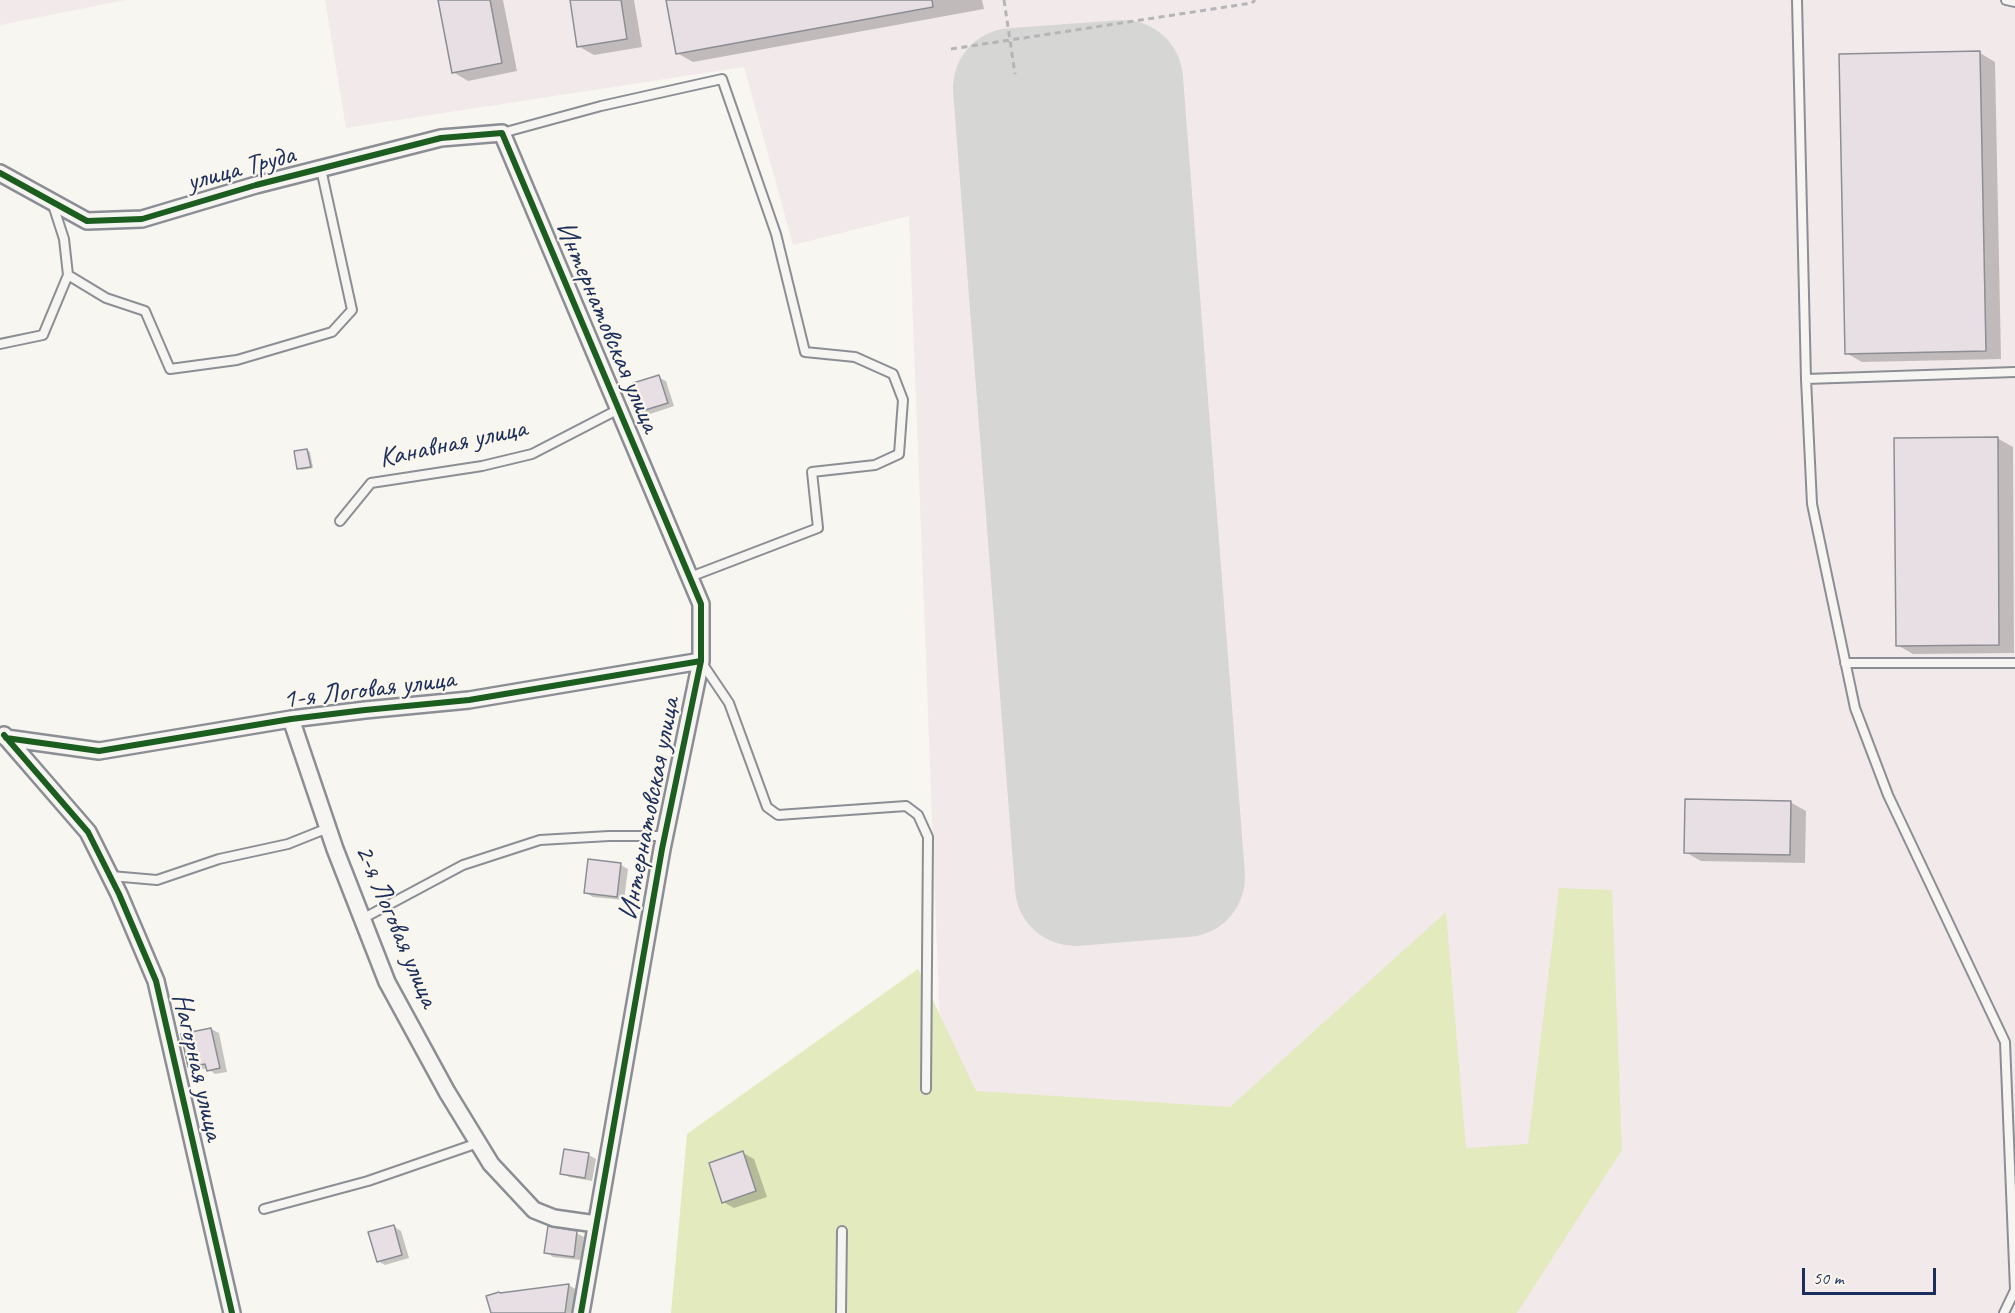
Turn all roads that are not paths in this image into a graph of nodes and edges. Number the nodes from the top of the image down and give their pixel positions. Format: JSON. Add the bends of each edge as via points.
{"nodes":[{"id":1,"x":1797,"y":0,"type":"edge"},
{"id":2,"x":2006,"y":0,"type":"edge"},
{"id":3,"x":2015,"y":2,"type":"edge"},
{"id":4,"x":502,"y":133,"type":"junction"},
{"id":5,"x":321,"y":169,"type":"junction"},
{"id":6,"x":0,"y":173,"type":"edge"},
{"id":7,"x":52,"y":202,"type":"junction"},
{"id":8,"x":68,"y":275,"type":"junction"},
{"id":9,"x":0,"y":344,"type":"edge"},
{"id":10,"x":2015,"y":372,"type":"edge"},
{"id":11,"x":1806,"y":379,"type":"junction"},
{"id":12,"x":619,"y":409,"type":"junction"},
{"id":13,"x":340,"y":521,"type":"dead end"},
{"id":14,"x":690,"y":577,"type":"junction"},
{"id":15,"x":701,"y":662,"type":"junction"},
{"id":16,"x":1845,"y":663,"type":"junction"},
{"id":17,"x":2015,"y":663,"type":"edge"},
{"id":18,"x":291,"y":719,"type":"junction"},
{"id":19,"x":3,"y":734,"type":"edge"},
{"id":20,"x":328,"y":828,"type":"junction"},
{"id":21,"x":664,"y":836,"type":"junction"},
{"id":22,"x":110,"y":876,"type":"junction"},
{"id":23,"x":362,"y":919,"type":"junction"},
{"id":24,"x":926,"y":1089,"type":"dead end"},
{"id":25,"x":478,"y":1143,"type":"junction"},
{"id":26,"x":264,"y":1209,"type":"dead end"},
{"id":27,"x":596,"y":1224,"type":"junction"},
{"id":28,"x":842,"y":1231,"type":"dead end"},
{"id":29,"x":232,"y":1313,"type":"edge"},
{"id":30,"x":581,"y":1313,"type":"edge"},
{"id":31,"x":841,"y":1313,"type":"edge"},
{"id":32,"x":2004,"y":1313,"type":"edge"}],
"edges":[{"from":1,"to":11,"type":"lane"},
{"from":2,"to":3,"type":"lane"},
{"from":4,"to":5,"type":"street","name":"улица Труда","via":[[441,138]]},
{"from":4,"to":12,"type":"street","name":"Интернатовская улица"},
{"from":4,"to":14,"type":"lane","via":[[722,79],[776,234],[805,352],[855,357],[892,374],[903,400],[899,454],[875,465],[812,472],[818,528]]},
{"from":5,"to":7,"type":"street","name":"улица Труда","via":[[142,219],[87,221]]},
{"from":5,"to":8,"type":"lane","via":[[352,310],[332,332],[237,360],[170,369],[145,311],[106,298]]},
{"from":6,"to":7,"type":"street","name":"улица Труда"},
{"from":7,"to":8,"type":"lane","via":[[64,239]]},
{"from":8,"to":9,"type":"lane","via":[[43,335]]},
{"from":10,"to":11,"type":"lane"},
{"from":11,"to":16,"type":"lane","via":[[1812,504]]},
{"from":12,"to":13,"type":"lane","name":"Канавная улица","via":[[532,454],[371,483]]},
{"from":12,"to":14,"type":"street","name":"Интернатовская улица"},
{"from":14,"to":15,"type":"street","name":"Интернатовская улица","via":[[701,604]]},
{"from":15,"to":18,"type":"street","name":"1-я Логовая улица","via":[[469,700]]},
{"from":15,"to":21,"type":"street","name":"Интернатовская улица"},
{"from":15,"to":24,"type":"lane","via":[[729,703],[767,807],[778,815],[906,806],[918,815],[928,837]]},
{"from":16,"to":17,"type":"lane"},
{"from":16,"to":32,"type":"lane","via":[[1855,708],[1888,795],[2006,1042],[2015,1290]]},
{"from":18,"to":19,"type":"street","name":"1-я Логовая улица","via":[[99,751]]},
{"from":18,"to":20,"type":"street","name":"2-я Логовая улица"},
{"from":19,"to":22,"type":"street","name":"Нагорная улица","via":[[88,832]]},
{"from":20,"to":22,"type":"lane","via":[[288,844],[219,859],[157,880]]},
{"from":20,"to":23,"type":"street","name":"2-я Логовая улица"},
{"from":21,"to":23,"type":"lane","via":[[540,840],[463,865]]},
{"from":21,"to":27,"type":"street","name":"Интернатовская улица"},
{"from":22,"to":29,"type":"street","name":"Нагорная улица","via":[[156,981]]},
{"from":23,"to":25,"type":"street","name":"2-я Логовая улица","via":[[387,982]]},
{"from":25,"to":26,"type":"lane","via":[[368,1181]]},
{"from":25,"to":27,"type":"street","name":"2-я Логовая улица","via":[[491,1164],[534,1210],[554,1218]]},
{"from":27,"to":30,"type":"street","name":"Интернатовская улица"},
{"from":28,"to":31,"type":"lane"}]}
